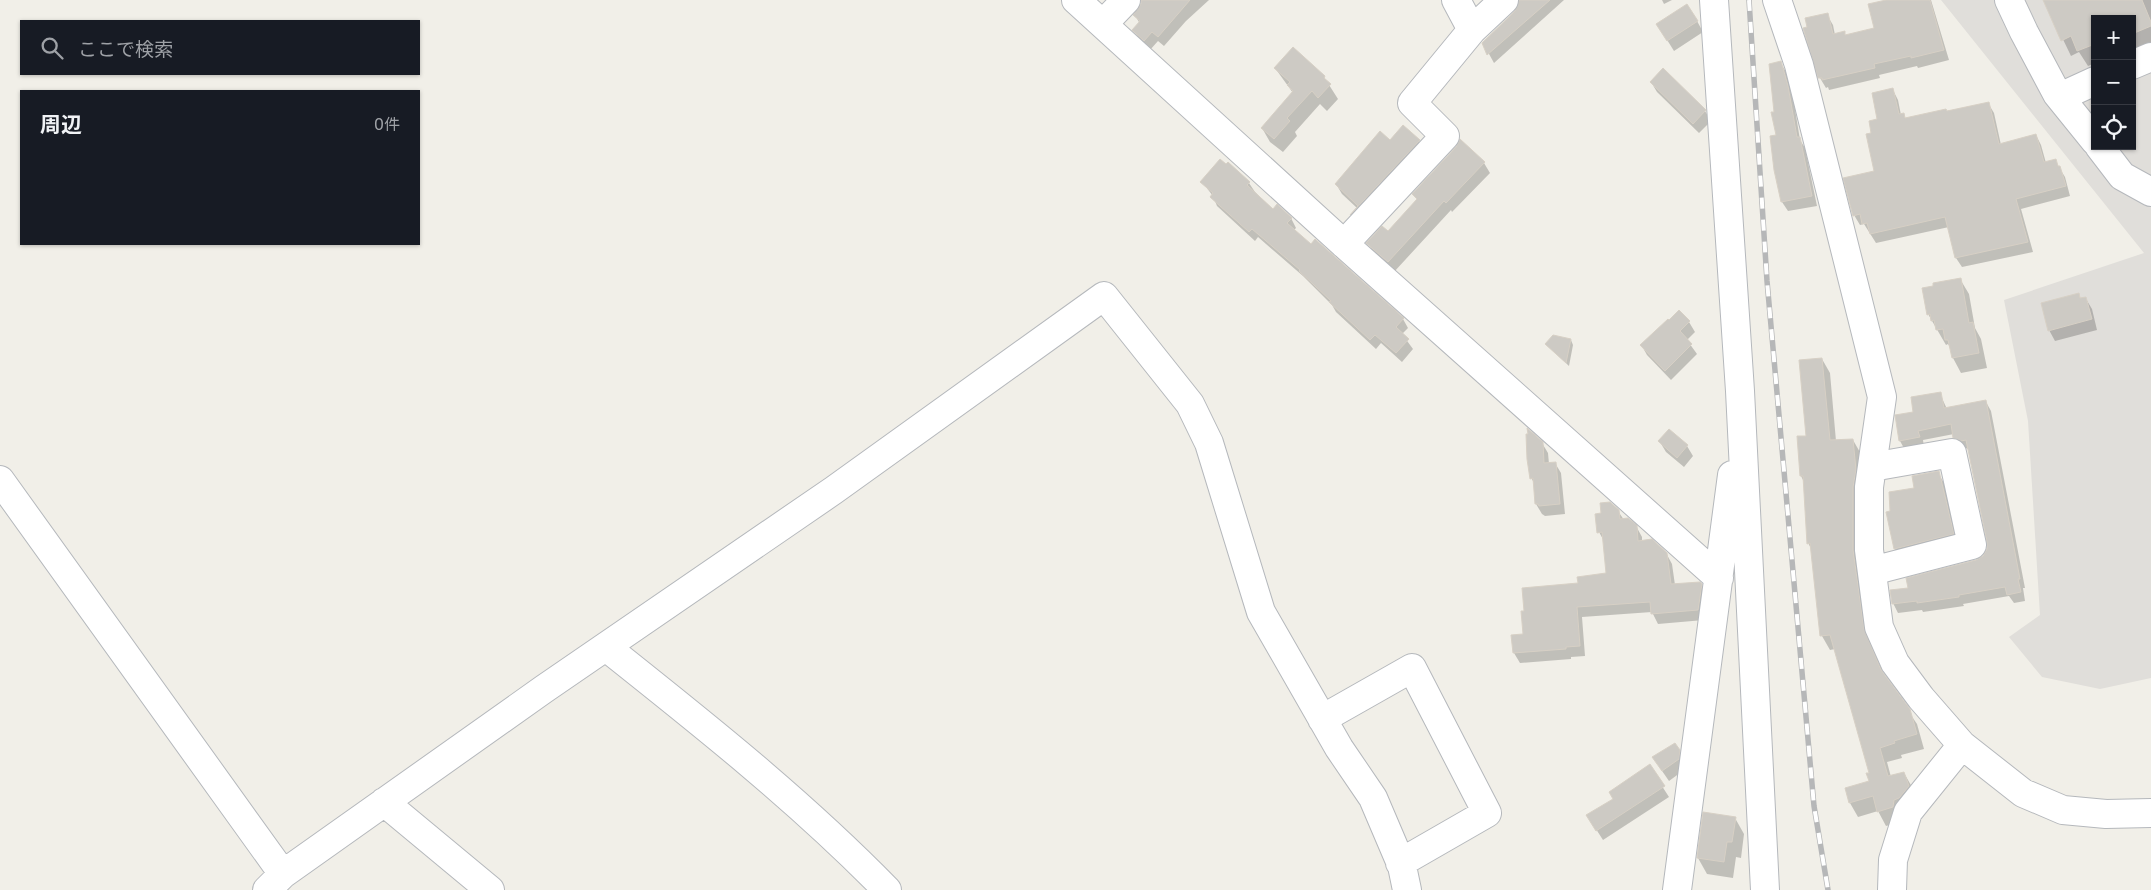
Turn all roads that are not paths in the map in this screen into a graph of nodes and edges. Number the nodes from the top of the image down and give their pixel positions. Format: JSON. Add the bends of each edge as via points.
{"nodes":[{"id":1,"x":1076,"y":0,"type":"edge"},
{"id":2,"x":1126,"y":0,"type":"edge"},
{"id":3,"x":1456,"y":0,"type":"edge"},
{"id":4,"x":1504,"y":0,"type":"edge"},
{"id":5,"x":1714,"y":0,"type":"edge"},
{"id":6,"x":1777,"y":0,"type":"edge"},
{"id":7,"x":2009,"y":0,"type":"edge"},
{"id":8,"x":1103,"y":24,"type":"junction"},
{"id":9,"x":1472,"y":30,"type":"junction"},
{"id":10,"x":2151,"y":57,"type":"edge"},
{"id":11,"x":2136,"y":63,"type":"edge"},
{"id":12,"x":2091,"y":83,"type":"edge"},
{"id":13,"x":2060,"y":97,"type":"junction"},
{"id":14,"x":2091,"y":136,"type":"edge"},
{"id":15,"x":2102,"y":150,"type":"edge"},
{"id":16,"x":2151,"y":192,"type":"edge"},
{"id":17,"x":1344,"y":244,"type":"junction"},
{"id":18,"x":1742,"y":419,"type":"junction"},
{"id":19,"x":1872,"y":467,"type":"junction"},
{"id":20,"x":0,"y":480,"type":"edge"},
{"id":21,"x":1872,"y":571,"type":"junction"},
{"id":22,"x":1719,"y":578,"type":"junction"},
{"id":23,"x":606,"y":647,"type":"junction"},
{"id":24,"x":1322,"y":719,"type":"junction"},
{"id":25,"x":1962,"y":745,"type":"junction"},
{"id":26,"x":384,"y":802,"type":"junction"},
{"id":27,"x":2151,"y":814,"type":"edge"},
{"id":28,"x":1400,"y":863,"type":"junction"},
{"id":29,"x":275,"y":882,"type":"edge"},
{"id":30,"x":490,"y":890,"type":"edge"},
{"id":31,"x":886,"y":890,"type":"edge"},
{"id":32,"x":1407,"y":890,"type":"edge"},
{"id":33,"x":1677,"y":890,"type":"edge"},
{"id":34,"x":1765,"y":890,"type":"edge"},
{"id":35,"x":1892,"y":890,"type":"edge"}],
"edges":[{"from":1,"to":8,"type":"street"},
{"from":2,"to":8,"type":"street"},
{"from":3,"to":9,"type":"street"},
{"from":4,"to":9,"type":"street"},
{"from":5,"to":18,"type":"street"},
{"from":6,"to":19,"type":"street","via":[[1798,65],[1882,397]]},
{"from":7,"to":13,"type":"street"},
{"from":8,"to":17,"type":"street"},
{"from":9,"to":17,"type":"street","via":[[1412,103],[1445,136]]},
{"from":10,"to":11,"type":"street"},
{"from":12,"to":13,"type":"street"},
{"from":13,"to":14,"type":"street"},
{"from":15,"to":16,"type":"street","via":[[2122,176]]},
{"from":17,"to":22,"type":"street"},
{"from":18,"to":22,"type":"street"},
{"from":18,"to":34,"type":"street"},
{"from":19,"to":21,"type":"street","via":[[1869,486]]},
{"from":19,"to":21,"type":"street","via":[[1952,453],[1972,545]]},
{"from":20,"to":29,"type":"street"},
{"from":21,"to":25,"type":"street","via":[[1879,627],[1895,663]]},
{"from":22,"to":33,"type":"street"},
{"from":23,"to":24,"type":"street","via":[[842,484],[1104,296],[1190,404],[1209,443],[1261,612]]},
{"from":23,"to":26,"type":"street"},
{"from":23,"to":31,"type":"street","via":[[729,744]]},
{"from":24,"to":28,"type":"street","via":[[1373,798]]},
{"from":24,"to":28,"type":"street","via":[[1412,668],[1487,813]]},
{"from":25,"to":27,"type":"street","via":[[2024,794],[2063,810]]},
{"from":25,"to":35,"type":"street","via":[[1908,812],[1894,860]]},
{"from":26,"to":29,"type":"street"},
{"from":26,"to":30,"type":"street"},
{"from":28,"to":32,"type":"street"}]}
